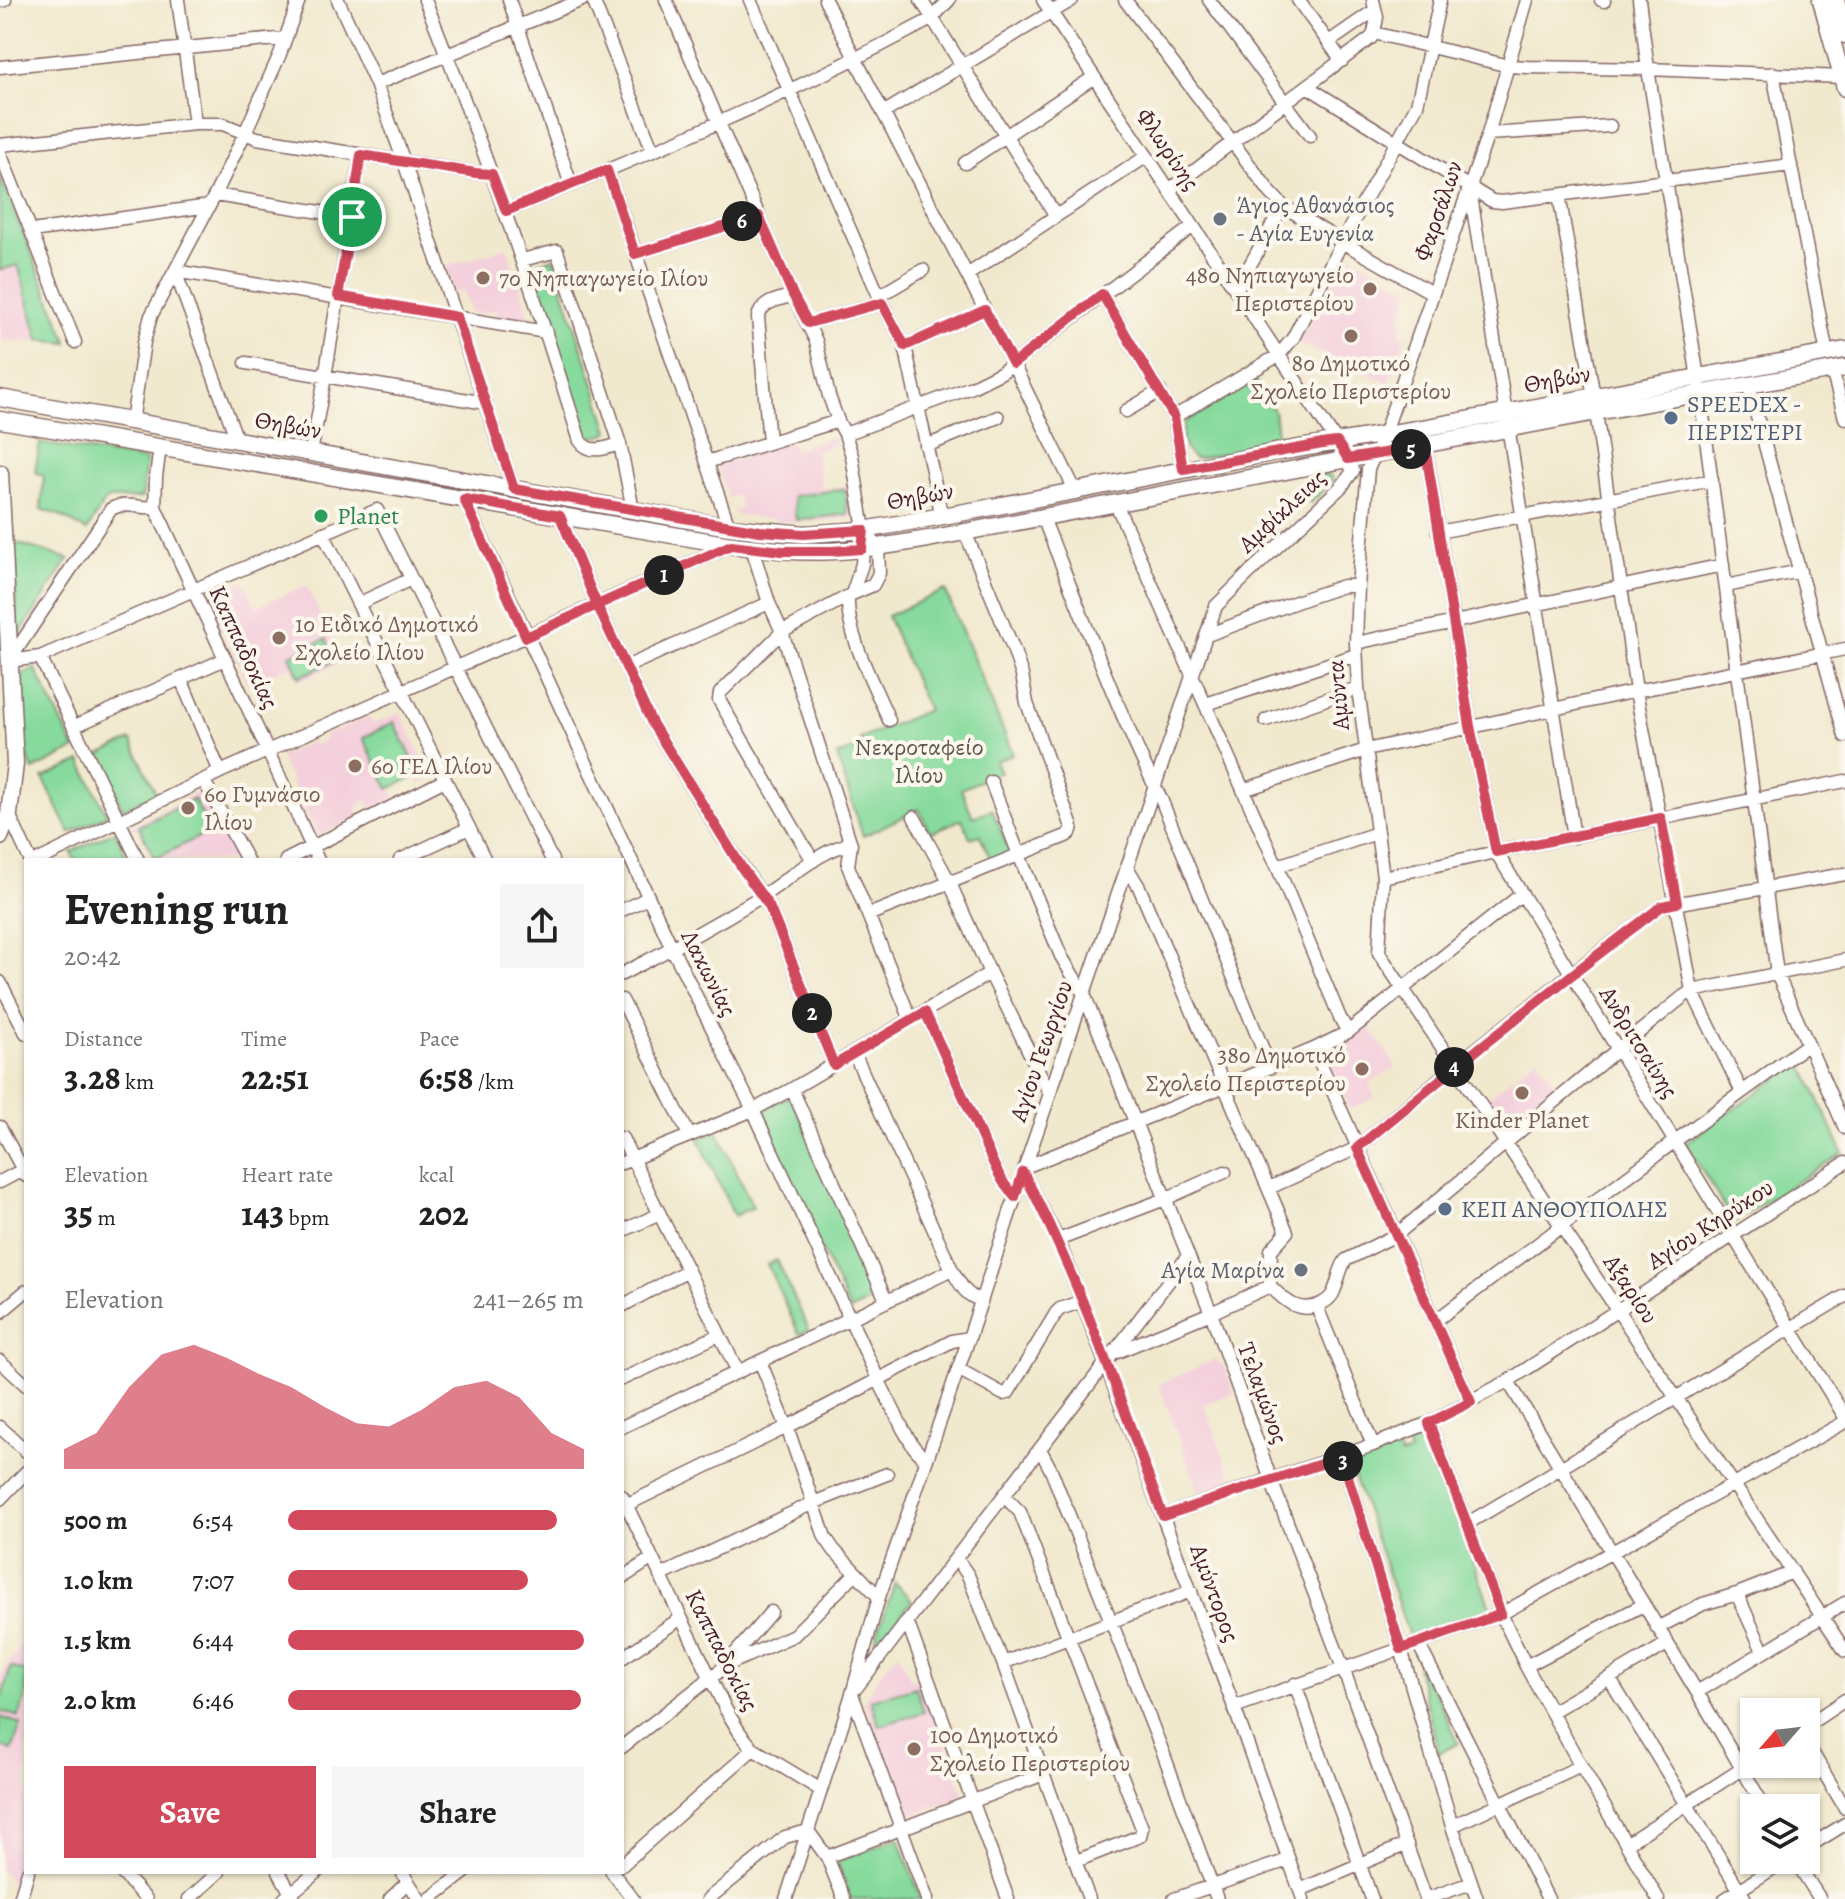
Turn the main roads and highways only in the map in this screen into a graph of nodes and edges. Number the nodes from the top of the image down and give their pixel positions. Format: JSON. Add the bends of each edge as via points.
{"nodes":[{"id":1,"x":1835,"y":3,"type":"edge"},
{"id":2,"x":1845,"y":35,"type":"edge"},
{"id":3,"x":1844,"y":82,"type":"edge"},
{"id":4,"x":1845,"y":350,"type":"edge"},
{"id":5,"x":1835,"y":364,"type":"edge"},
{"id":6,"x":1699,"y":386,"type":"junction"},
{"id":7,"x":0,"y":398,"type":"edge"},
{"id":8,"x":0,"y":420,"type":"edge"},
{"id":9,"x":1508,"y":421,"type":"junction"},
{"id":10,"x":0,"y":473,"type":"edge"},
{"id":11,"x":0,"y":837,"type":"edge"}],
"edges":[{"from":1,"to":2,"type":"main road"},
{"from":1,"to":3,"type":"main road"},
{"from":4,"to":5,"type":"main road","name":"Θηβών"},
{"from":5,"to":6,"type":"main road","name":"Θηβών"},
{"from":5,"to":6,"type":"main road","name":"Θηβών","via":[[1748,384]]},
{"from":6,"to":9,"type":"main road","name":"Θηβών"},
{"from":7,"to":9,"type":"main road","name":"Θηβών","via":[[729,527],[804,534],[942,517],[1423,428]]},
{"from":8,"to":9,"type":"main road","name":"Θηβών","via":[[731,545],[810,551],[870,548],[1043,518],[1425,446]]},
{"from":10,"to":11,"type":"main road","via":[[15,764],[9,814]]}]}
